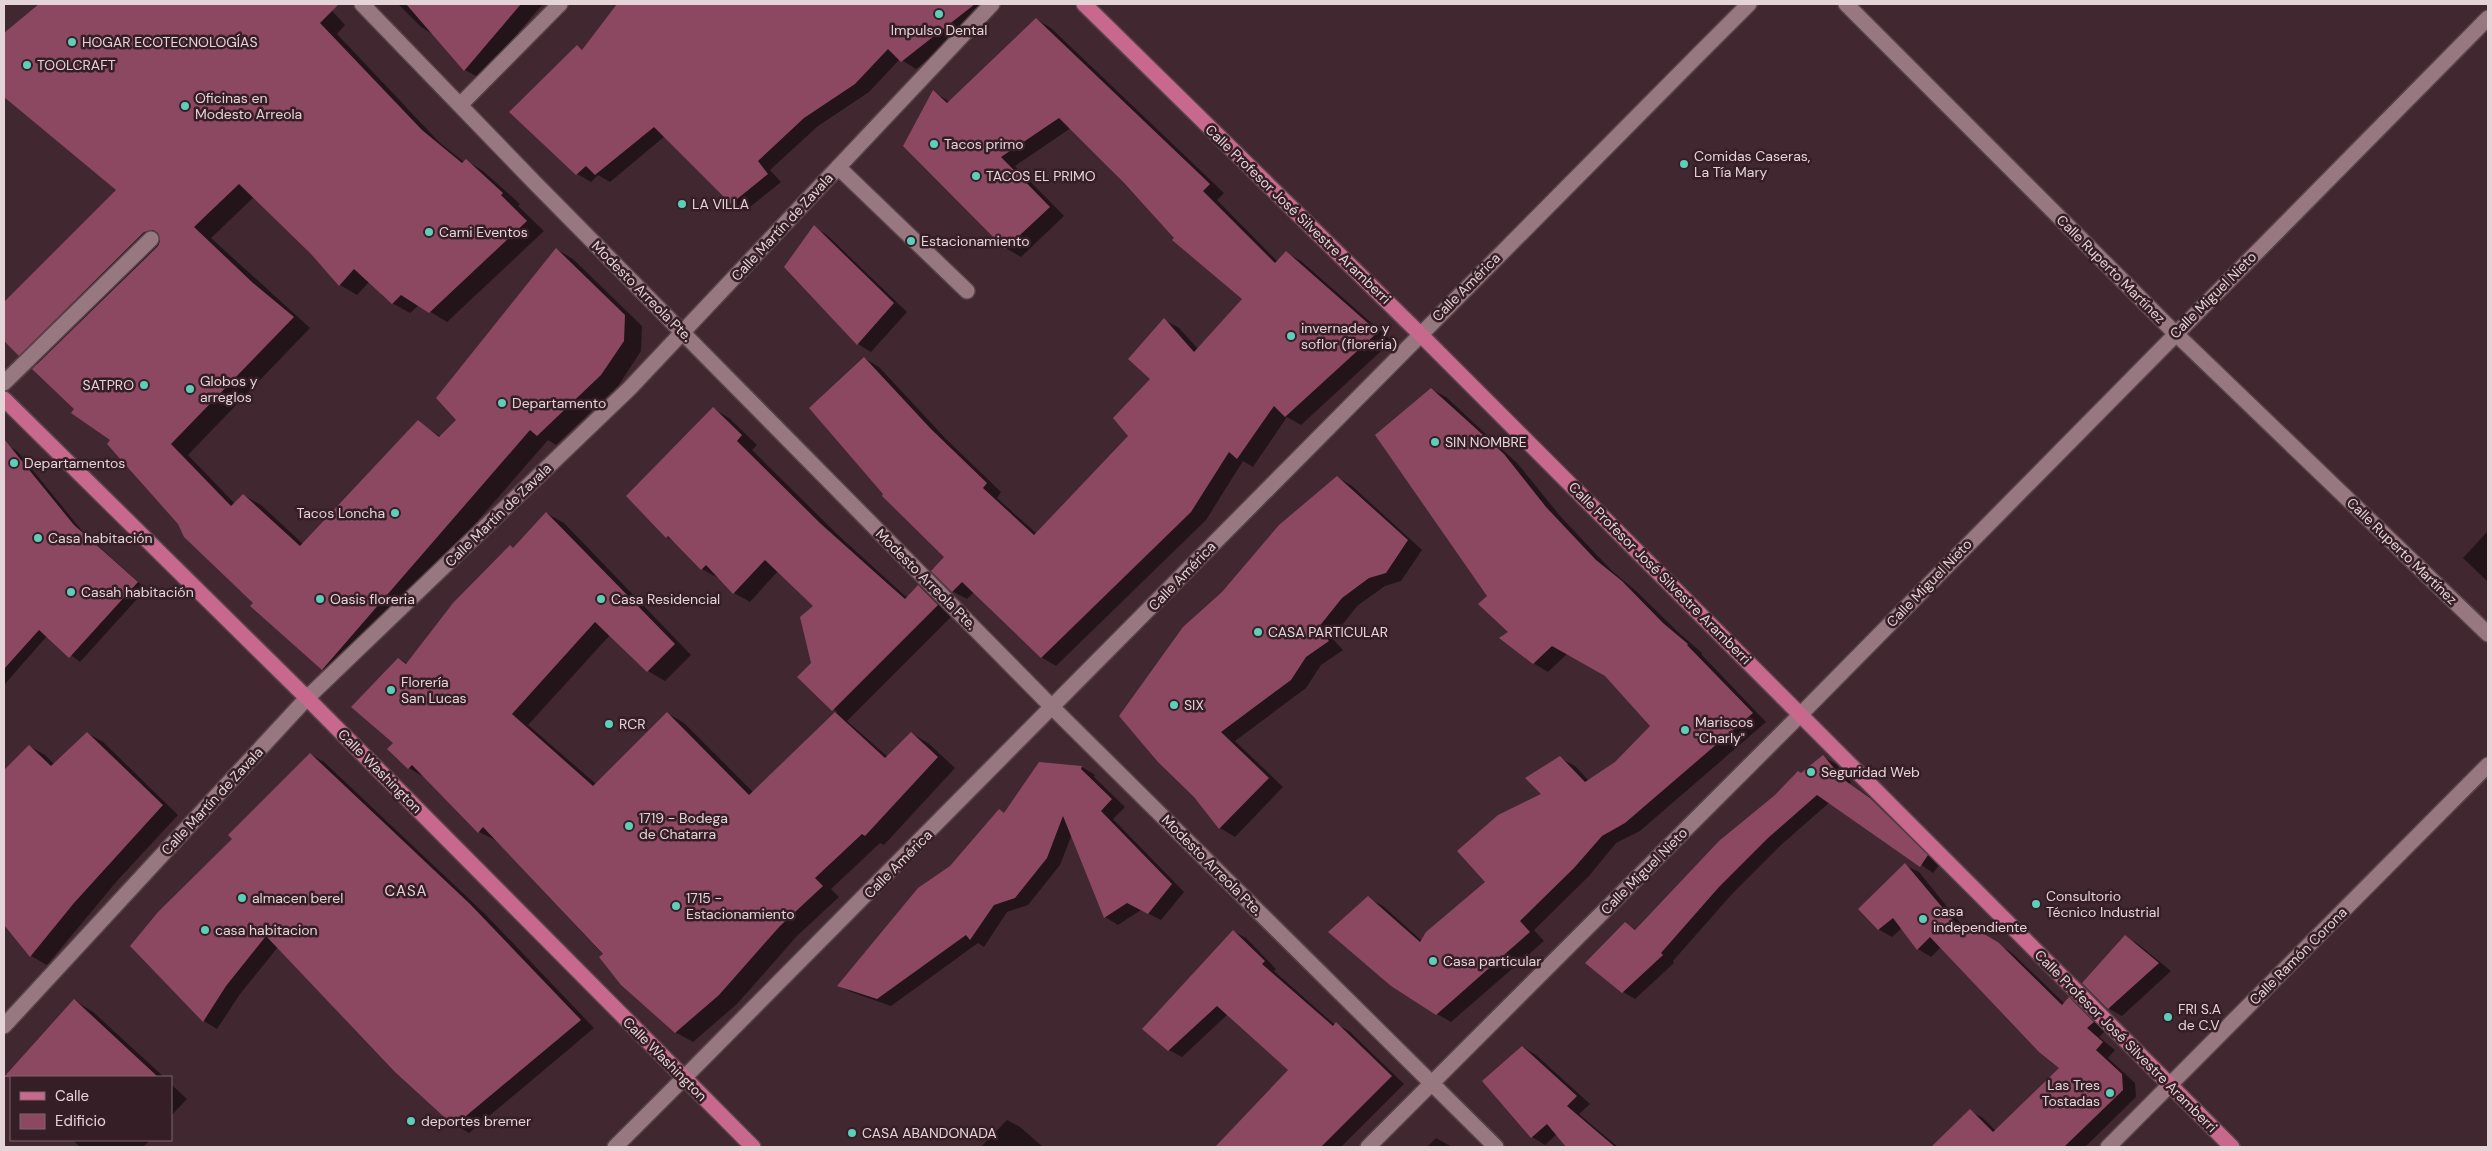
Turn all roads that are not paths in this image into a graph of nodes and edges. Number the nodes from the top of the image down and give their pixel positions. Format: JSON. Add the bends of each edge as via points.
{"nodes":[{"id":1,"x":362,"y":4,"type":"edge"},
{"id":2,"x":560,"y":4,"type":"edge"},
{"id":3,"x":992,"y":4,"type":"edge"},
{"id":4,"x":1084,"y":4,"type":"edge"},
{"id":5,"x":1749,"y":4,"type":"edge"},
{"id":6,"x":1846,"y":4,"type":"edge"},
{"id":7,"x":2488,"y":18,"type":"edge"},
{"id":8,"x":460,"y":105,"type":"junction"},
{"id":9,"x":838,"y":167,"type":"junction"},
{"id":10,"x":152,"y":239,"type":"dead end"},
{"id":11,"x":966,"y":291,"type":"dead end"},
{"id":12,"x":682,"y":331,"type":"junction"},
{"id":13,"x":1419,"y":333,"type":"junction"},
{"id":14,"x":2175,"y":333,"type":"junction"},
{"id":15,"x":4,"y":383,"type":"edge"},
{"id":16,"x":4,"y":399,"type":"edge"},
{"id":17,"x":2488,"y":634,"type":"edge"},
{"id":18,"x":307,"y":698,"type":"junction"},
{"id":19,"x":1053,"y":708,"type":"junction"},
{"id":20,"x":1801,"y":714,"type":"junction"},
{"id":21,"x":2488,"y":765,"type":"edge"},
{"id":22,"x":4,"y":1026,"type":"edge"},
{"id":23,"x":684,"y":1079,"type":"junction"},
{"id":24,"x":1433,"y":1082,"type":"junction"},
{"id":25,"x":2170,"y":1084,"type":"junction"},
{"id":26,"x":615,"y":1147,"type":"edge"},
{"id":27,"x":752,"y":1147,"type":"edge"},
{"id":28,"x":1368,"y":1147,"type":"edge"},
{"id":29,"x":1496,"y":1147,"type":"edge"},
{"id":30,"x":2108,"y":1147,"type":"edge"},
{"id":31,"x":2232,"y":1147,"type":"edge"}],
"edges":[{"from":1,"to":8,"type":"street","name":"Modesto Arreola Pte."},
{"from":2,"to":8,"type":"street"},
{"from":3,"to":9,"type":"street","name":"Calle Martín de Zavala"},
{"from":4,"to":13,"type":"main road","name":"Calle Profesor José Silvestre Aramberri"},
{"from":5,"to":13,"type":"street","name":"Calle América"},
{"from":6,"to":14,"type":"street","name":"Calle Ruperto Martínez"},
{"from":7,"to":14,"type":"street","name":"Calle Miguel Nieto"},
{"from":8,"to":12,"type":"street","name":"Modesto Arreola Pte."},
{"from":9,"to":11,"type":"street"},
{"from":9,"to":12,"type":"street","name":"Calle Martín de Zavala"},
{"from":10,"to":15,"type":"street"},
{"from":12,"to":18,"type":"street","name":"Calle Martín de Zavala","via":[[630,388]]},
{"from":12,"to":19,"type":"street","name":"Modesto Arreola Pte."},
{"from":13,"to":19,"type":"street","name":"Calle América"},
{"from":13,"to":20,"type":"main road","name":"Calle Profesor José Silvestre Aramberri"},
{"from":14,"to":17,"type":"street","name":"Calle Ruperto Martínez"},
{"from":14,"to":20,"type":"street","name":"Calle Miguel Nieto"},
{"from":16,"to":18,"type":"main road","name":"Calle Washington"},
{"from":18,"to":22,"type":"street","name":"Calle Martín de Zavala"},
{"from":18,"to":23,"type":"main road","name":"Calle Washington"},
{"from":19,"to":23,"type":"street","name":"Calle América"},
{"from":19,"to":24,"type":"street","name":"Modesto Arreola Pte."},
{"from":20,"to":24,"type":"street","name":"Calle Miguel Nieto"},
{"from":20,"to":25,"type":"main road","name":"Calle Profesor José Silvestre Aramberri"},
{"from":21,"to":25,"type":"street","name":"Calle Ramón Corona"},
{"from":23,"to":26,"type":"street","name":"Calle América"},
{"from":23,"to":27,"type":"main road","name":"Calle Washington"},
{"from":24,"to":28,"type":"street","name":"Calle Miguel Nieto"},
{"from":24,"to":29,"type":"street","name":"Modesto Arreola Pte."},
{"from":25,"to":30,"type":"street","name":"Calle Ramón Corona"},
{"from":25,"to":31,"type":"main road","name":"Calle Profesor José Silvestre Aramberri"}]}
